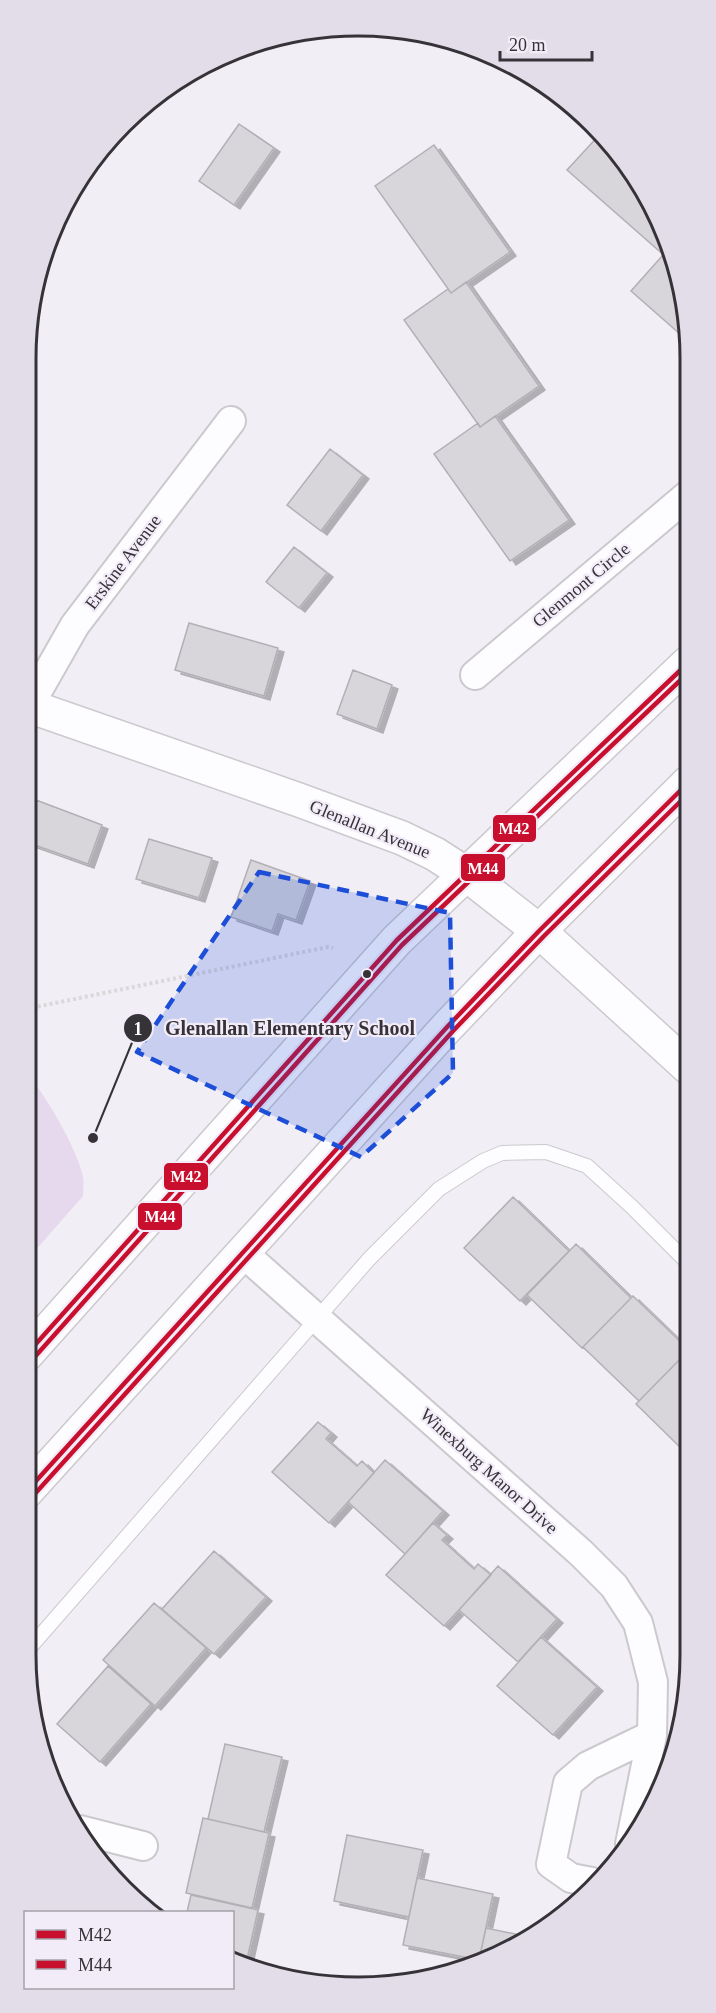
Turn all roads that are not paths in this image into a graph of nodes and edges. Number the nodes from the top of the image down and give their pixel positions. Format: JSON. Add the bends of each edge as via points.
{"nodes":[{"id":1,"x":231,"y":421,"type":"dead end"},
{"id":2,"x":680,"y":502,"type":"edge"},
{"id":3,"x":680,"y":671,"type":"edge"},
{"id":4,"x":475,"y":675,"type":"dead end"},
{"id":5,"x":36,"y":690,"type":"edge"},
{"id":6,"x":36,"y":710,"type":"edge"},
{"id":7,"x":680,"y":791,"type":"edge"},
{"id":8,"x":466,"y":874,"type":"junction"},
{"id":9,"x":539,"y":931,"type":"junction"},
{"id":10,"x":680,"y":1060,"type":"edge"},
{"id":11,"x":243,"y":1254,"type":"junction"},
{"id":12,"x":680,"y":1255,"type":"edge"},
{"id":13,"x":317,"y":1318,"type":"junction"},
{"id":14,"x":36,"y":1343,"type":"edge"},
{"id":15,"x":36,"y":1481,"type":"edge"},
{"id":16,"x":36,"y":1641,"type":"edge"},
{"id":17,"x":652,"y":1735,"type":"junction"},
{"id":18,"x":635,"y":1819,"type":"edge"},
{"id":19,"x":89,"y":1832,"type":"edge"},
{"id":20,"x":143,"y":1846,"type":"dead end"},
{"id":21,"x":588,"y":1881,"type":"edge"}],
"edges":[{"from":1,"to":5,"type":"street","name":"Erskine Avenue","via":[[75,625]]},
{"from":2,"to":4,"type":"street","name":"Glenmont Circle"},
{"from":3,"to":8,"type":"main road"},
{"from":6,"to":8,"type":"main road","name":"Glenallan Avenue","via":[[402,838]]},
{"from":7,"to":9,"type":"main road"},
{"from":8,"to":9,"type":"main road","name":"Glenallan Avenue"},
{"from":8,"to":14,"type":"main road","via":[[397,940]]},
{"from":9,"to":10,"type":"main road","name":"Glenallan Avenue"},
{"from":9,"to":11,"type":"main road"},
{"from":11,"to":13,"type":"street","name":"Winexburg Manor Drive"},
{"from":11,"to":15,"type":"main road"},
{"from":12,"to":13,"type":"lane","via":[[587,1166],[546,1152],[502,1153],[439,1189]]},
{"from":13,"to":16,"type":"lane"},
{"from":13,"to":17,"type":"street","name":"Winexburg Manor Drive","via":[[614,1586],[638,1623],[652,1682]]},
{"from":17,"to":18,"type":"street","name":"Winexburg Manor Drive"},
{"from":17,"to":21,"type":"street","via":[[588,1766],[568,1783],[551,1864],[571,1878]]},
{"from":19,"to":20,"type":"street"}]}
